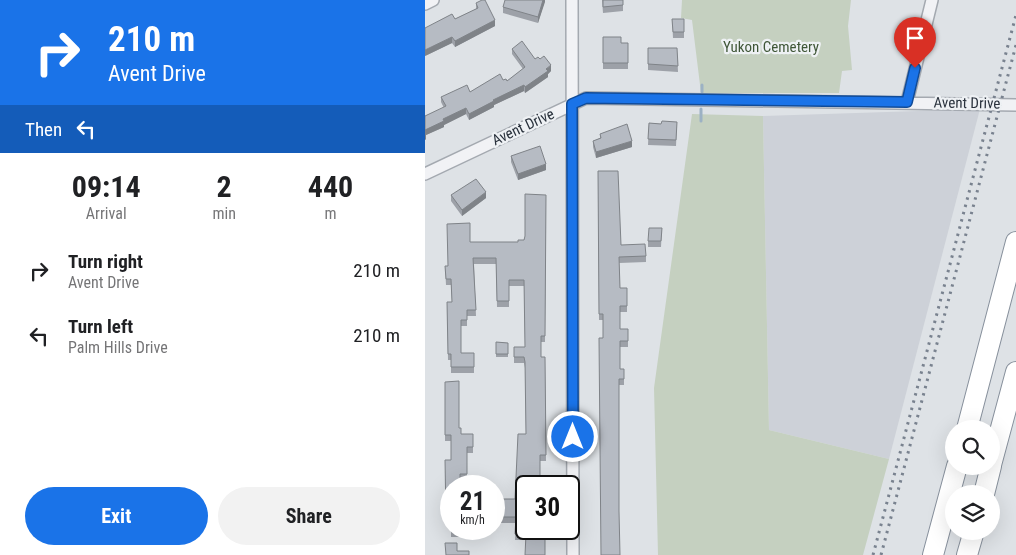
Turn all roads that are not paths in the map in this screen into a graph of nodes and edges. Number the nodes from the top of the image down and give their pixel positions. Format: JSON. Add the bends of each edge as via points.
{"nodes":[{"id":1,"x":433,"y":0,"type":"edge"},
{"id":2,"x":572,"y":0,"type":"edge"},
{"id":3,"x":932,"y":0,"type":"edge"},
{"id":4,"x":425,"y":4,"type":"edge"},
{"id":5,"x":907,"y":102,"type":"junction"},
{"id":6,"x":572,"y":104,"type":"junction"},
{"id":7,"x":1016,"y":105,"type":"edge"},
{"id":8,"x":425,"y":174,"type":"edge"},
{"id":9,"x":1016,"y":242,"type":"edge"},
{"id":10,"x":1016,"y":372,"type":"edge"},
{"id":11,"x":969,"y":420,"type":"edge"},
{"id":12,"x":1000,"y":432,"type":"edge"},
{"id":13,"x":955,"y":475,"type":"edge"},
{"id":14,"x":971,"y":540,"type":"edge"},
{"id":15,"x":573,"y":555,"type":"edge"},
{"id":16,"x":933,"y":555,"type":"edge"},
{"id":17,"x":967,"y":555,"type":"edge"}],
"edges":[{"from":1,"to":4,"type":"street"},
{"from":2,"to":6,"type":"street"},
{"from":3,"to":5,"type":"street"},
{"from":5,"to":6,"type":"street","name":"Avent Drive","via":[[586,98]]},
{"from":5,"to":7,"type":"street","name":"Avent Drive"},
{"from":6,"to":8,"type":"street","name":"Avent Drive"},
{"from":6,"to":15,"type":"street"},
{"from":9,"to":11,"type":"highway"},
{"from":10,"to":12,"type":"highway"},
{"from":13,"to":16,"type":"highway"},
{"from":14,"to":17,"type":"highway"}]}
